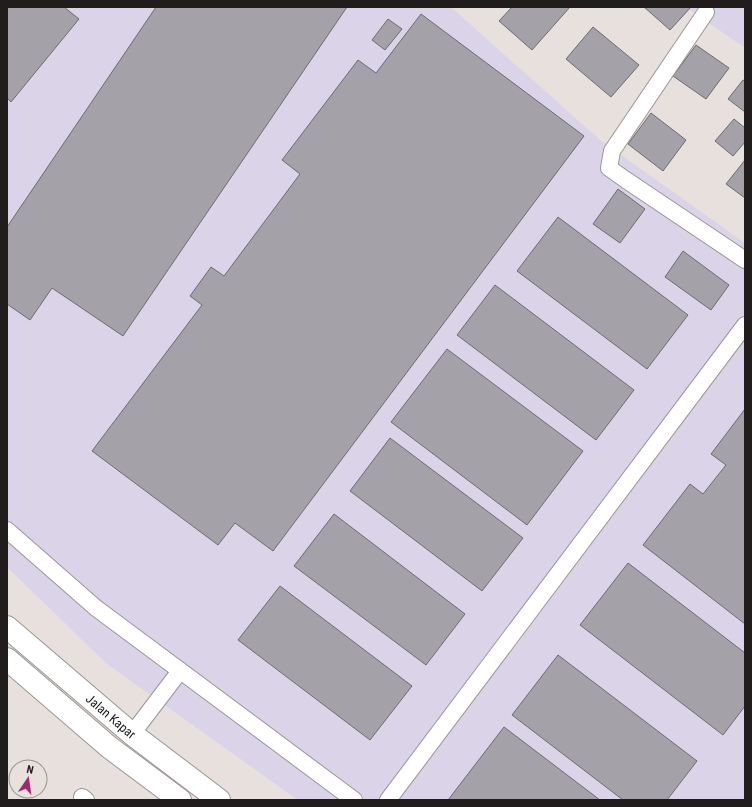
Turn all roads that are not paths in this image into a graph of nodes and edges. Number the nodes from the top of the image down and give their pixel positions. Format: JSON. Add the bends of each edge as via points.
{"nodes":[{"id":1,"x":706,"y":12,"type":"dead end"},
{"id":2,"x":745,"y":260,"type":"edge"},
{"id":3,"x":745,"y":324,"type":"edge"},
{"id":4,"x":7,"y":530,"type":"edge"},
{"id":5,"x":7,"y":627,"type":"edge"},
{"id":6,"x":7,"y":659,"type":"edge"},
{"id":7,"x":180,"y":671,"type":"junction"},
{"id":8,"x":132,"y":734,"type":"junction"},
{"id":9,"x":180,"y":800,"type":"edge"},
{"id":10,"x":219,"y":800,"type":"edge"},
{"id":11,"x":354,"y":800,"type":"edge"},
{"id":12,"x":388,"y":800,"type":"edge"}],
"edges":[{"from":1,"to":2,"type":"street","via":[[612,151],[609,168]]},
{"from":3,"to":12,"type":"street"},
{"from":4,"to":7,"type":"street","via":[[96,608]]},
{"from":5,"to":8,"type":"highway","name":"Jalan Kapar"},
{"from":6,"to":9,"type":"highway","name":"Jalan Kapar","via":[[109,747]]},
{"from":7,"to":8,"type":"street"},
{"from":7,"to":11,"type":"street"},
{"from":8,"to":10,"type":"highway","name":"Jalan Kapar"}]}
